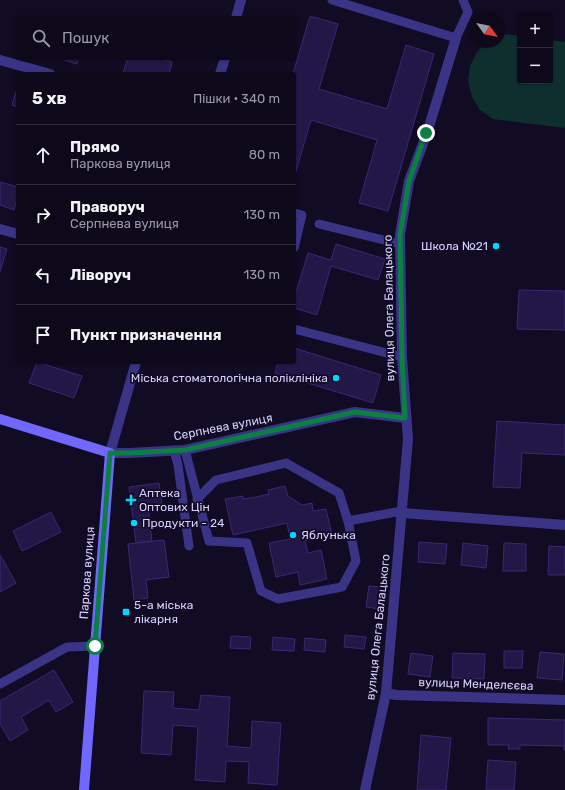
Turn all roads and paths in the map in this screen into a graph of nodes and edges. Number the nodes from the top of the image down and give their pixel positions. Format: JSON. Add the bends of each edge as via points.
{"nodes":[{"id":1,"x":241,"y":0,"type":"edge"},
{"id":2,"x":332,"y":0,"type":"edge"},
{"id":3,"x":463,"y":0,"type":"edge"},
{"id":4,"x":354,"y":3,"type":"edge"},
{"id":5,"x":237,"y":16,"type":"edge"},
{"id":6,"x":456,"y":38,"type":"junction"},
{"id":7,"x":0,"y":60,"type":"edge"},
{"id":8,"x":224,"y":60,"type":"edge"},
{"id":9,"x":43,"y":72,"type":"edge"},
{"id":10,"x":221,"y":72,"type":"edge"},
{"id":11,"x":296,"y":214,"type":"edge"},
{"id":12,"x":319,"y":224,"type":"dead end"},
{"id":13,"x":0,"y":229,"type":"edge"},
{"id":14,"x":16,"y":233,"type":"edge"},
{"id":15,"x":296,"y":240,"type":"edge"},
{"id":16,"x":400,"y":244,"type":"junction"},
{"id":17,"x":296,"y":330,"type":"edge"},
{"id":18,"x":402,"y":357,"type":"junction"},
{"id":19,"x":135,"y":364,"type":"edge"},
{"id":20,"x":405,"y":418,"type":"junction"},
{"id":21,"x":0,"y":419,"type":"edge"},
{"id":22,"x":174,"y":450,"type":"junction"},
{"id":23,"x":185,"y":450,"type":"junction"},
{"id":24,"x":110,"y":453,"type":"junction"},
{"id":25,"x":197,"y":499,"type":"junction"},
{"id":26,"x":402,"y":513,"type":"junction"},
{"id":27,"x":348,"y":521,"type":"junction"},
{"id":28,"x":565,"y":525,"type":"edge"},
{"id":29,"x":189,"y":546,"type":"dead end"},
{"id":30,"x":95,"y":646,"type":"junction"},
{"id":31,"x":0,"y":684,"type":"edge"},
{"id":32,"x":386,"y":693,"type":"junction"},
{"id":33,"x":565,"y":700,"type":"edge"},
{"id":34,"x":84,"y":790,"type":"edge"},
{"id":35,"x":365,"y":790,"type":"edge"}],
"edges":[{"from":1,"to":5,"type":"street"},
{"from":2,"to":4,"type":"lane"},
{"from":3,"to":6,"type":"lane","via":[[468,12]]},
{"from":4,"to":6,"type":"lane"},
{"from":6,"to":16,"type":"street","name":"вулиця Олега Балацького","via":[[409,181]]},
{"from":7,"to":9,"type":"street"},
{"from":8,"to":10,"type":"street"},
{"from":11,"to":15,"type":"lane","via":[[302,215]]},
{"from":12,"to":16,"type":"lane"},
{"from":13,"to":14,"type":"street"},
{"from":16,"to":18,"type":"street","name":"вулиця Олега Балацького"},
{"from":17,"to":18,"type":"lane"},
{"from":18,"to":20,"type":"street","name":"вулиця Олега Балацького"},
{"from":19,"to":24,"type":"street","name":"Паркова вулиця"},
{"from":20,"to":23,"type":"street","name":"Серпнева вулиця","via":[[355,412]]},
{"from":20,"to":26,"type":"street","name":"вулиця Олега Балацького","via":[[408,439]]},
{"from":21,"to":24,"type":"main road","name":"Серпнева вулиця"},
{"from":22,"to":23,"type":"street","name":"Серпнева вулиця"},
{"from":22,"to":24,"type":"street","name":"Серпнева вулиця"},
{"from":22,"to":29,"type":"lane"},
{"from":23,"to":25,"type":"lane"},
{"from":24,"to":30,"type":"main road","name":"Паркова вулиця"},
{"from":25,"to":27,"type":"lane","via":[[216,480],[286,464],[339,493]]},
{"from":25,"to":27,"type":"lane","via":[[209,541],[246,543],[262,591],[278,599],[342,587],[356,561]]},
{"from":26,"to":27,"type":"lane"},
{"from":26,"to":28,"type":"street"},
{"from":26,"to":32,"type":"street","name":"вулиця Олега Балацького"},
{"from":30,"to":31,"type":"lane","via":[[67,647]]},
{"from":30,"to":34,"type":"main road","name":"Паркова вулиця"},
{"from":32,"to":33,"type":"street","name":"вулиця Менделєєва"},
{"from":32,"to":35,"type":"street","name":"вулиця Олега Балацького"}]}
